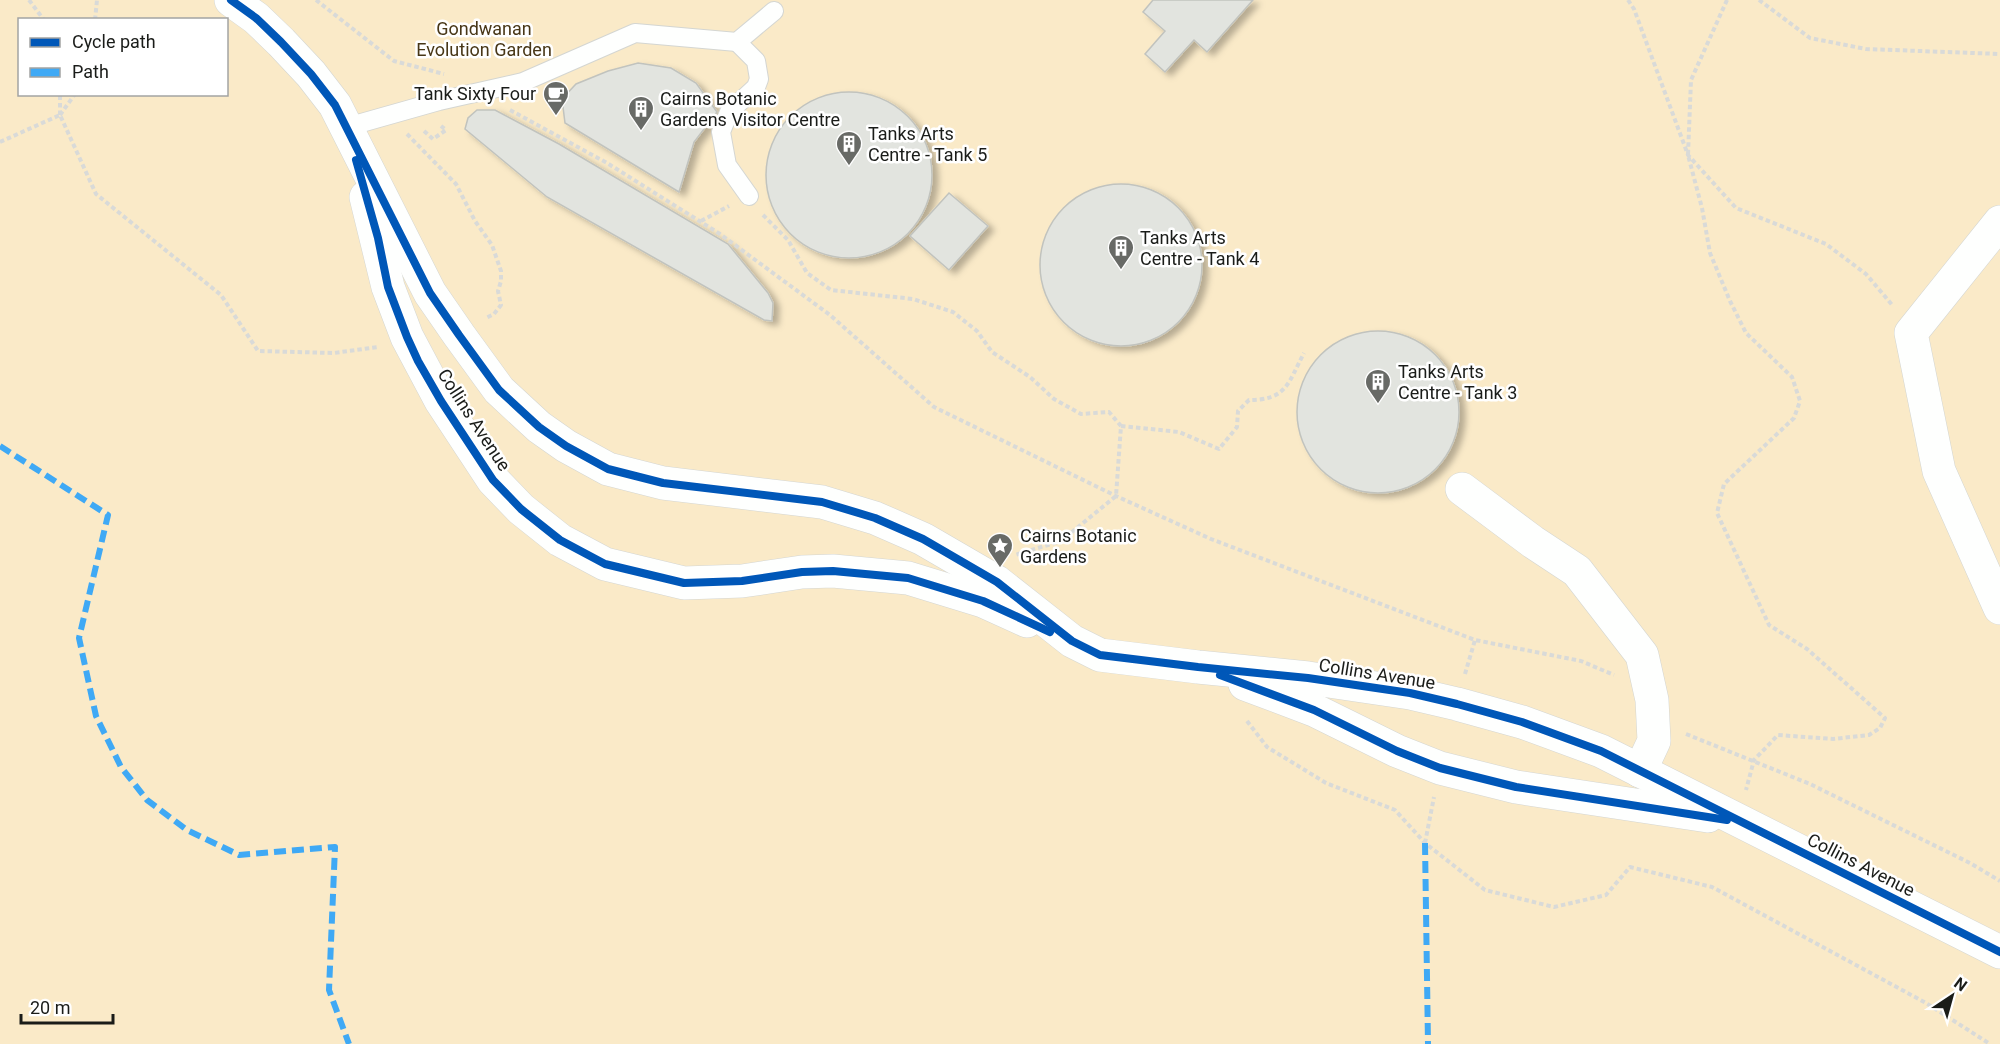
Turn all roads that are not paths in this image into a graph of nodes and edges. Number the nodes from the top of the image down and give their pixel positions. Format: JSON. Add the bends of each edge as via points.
{"nodes":[{"id":1,"x":231,"y":0,"type":"edge"},
{"id":2,"x":774,"y":11,"type":"dead end"},
{"id":3,"x":737,"y":42,"type":"junction"},
{"id":4,"x":347,"y":128,"type":"junction"},
{"id":5,"x":749,"y":196,"type":"road end"},
{"id":6,"x":2000,"y":222,"type":"edge"},
{"id":7,"x":451,"y":324,"type":"junction"},
{"id":8,"x":412,"y":349,"type":"junction"},
{"id":9,"x":1462,"y":489,"type":"dead end"},
{"id":10,"x":2000,"y":608,"type":"edge"},
{"id":11,"x":1072,"y":641,"type":"junction"},
{"id":12,"x":1198,"y":668,"type":"junction"},
{"id":13,"x":1640,"y":771,"type":"junction"},
{"id":14,"x":1744,"y":823,"type":"junction"},
{"id":15,"x":1964,"y":934,"type":"junction"},
{"id":16,"x":2000,"y":952,"type":"edge"},
{"id":17,"x":2000,"y":963,"type":"edge"}],
"edges":[{"from":1,"to":4,"type":"street","name":"Collins Avenue","via":[[256,18],[311,74]]},
{"from":2,"to":3,"type":"lane"},
{"from":3,"to":4,"type":"lane","via":[[635,33],[523,82]]},
{"from":3,"to":5,"type":"lane","via":[[756,61],[759,79],[756,87],[729,112],[721,132],[727,165]]},
{"from":4,"to":7,"type":"street","name":"Collins Avenue","via":[[430,292]]},
{"from":4,"to":8,"type":"street","name":"Collins Avenue","via":[[388,287]]},
{"from":6,"to":10,"type":"street","via":[[1911,333],[1939,471]]},
{"from":7,"to":8,"type":"street","via":[[442,336]]},
{"from":7,"to":11,"type":"street","name":"Collins Avenue","via":[[499,390],[539,427],[608,469],[663,483],[822,502],[875,518],[922,539],[997,582]]},
{"from":8,"to":11,"type":"street","name":"Collins Avenue","via":[[493,480],[560,540],[605,564],[684,583],[742,581],[833,570],[908,578],[982,601]]},
{"from":9,"to":13,"type":"street","via":[[1577,571],[1642,655],[1652,700],[1654,741]]},
{"from":11,"to":12,"type":"street","name":"Collins Avenue","via":[[1100,655]]},
{"from":12,"to":13,"type":"street","name":"Collins Avenue","via":[[1410,693],[1522,722]]},
{"from":12,"to":14,"type":"street","name":"Collins Avenue","via":[[1314,710],[1397,751],[1449,771],[1516,787]]},
{"from":13,"to":14,"type":"street","name":"Collins Avenue"},
{"from":14,"to":15,"type":"street","name":"Collins Avenue"},
{"from":15,"to":16,"type":"street","name":"Collins Avenue"},
{"from":15,"to":17,"type":"street","name":"Collins Avenue"}]}
